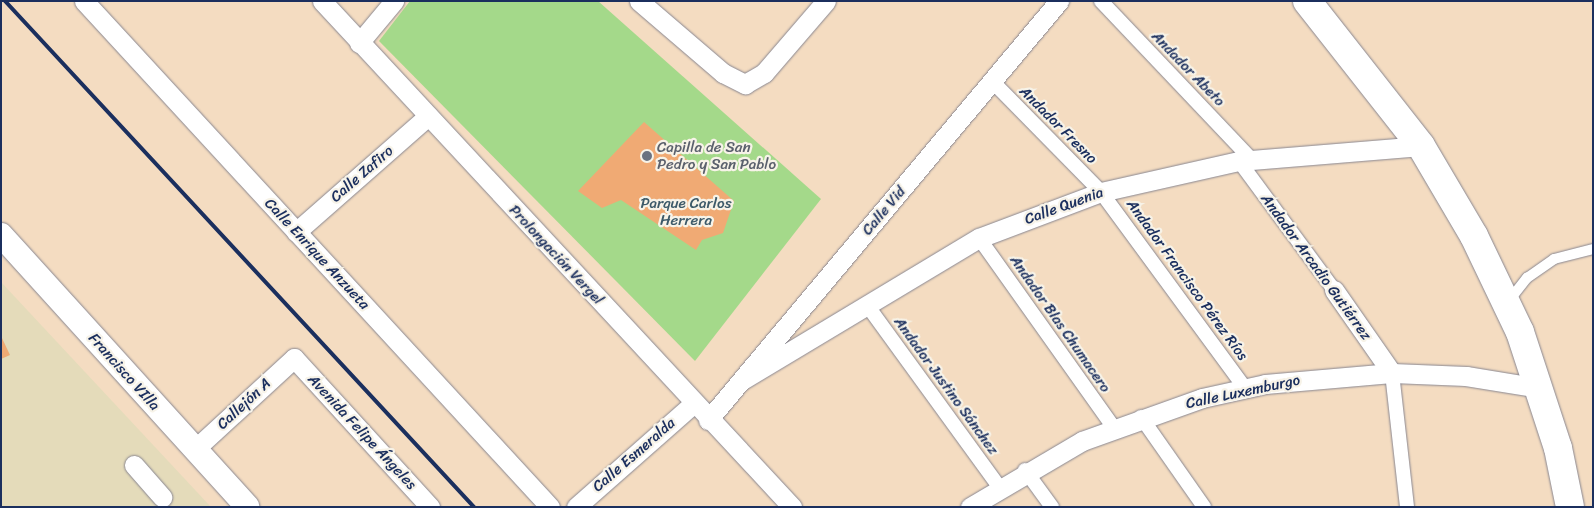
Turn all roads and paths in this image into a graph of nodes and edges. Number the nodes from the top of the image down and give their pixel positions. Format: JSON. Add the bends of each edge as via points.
{"nodes":[{"id":1,"x":84,"y":1,"type":"edge"},
{"id":2,"x":322,"y":1,"type":"edge"},
{"id":3,"x":394,"y":1,"type":"edge"},
{"id":4,"x":639,"y":1,"type":"edge"},
{"id":5,"x":826,"y":1,"type":"edge"},
{"id":6,"x":1059,"y":1,"type":"edge"},
{"id":7,"x":1101,"y":1,"type":"edge"},
{"id":8,"x":1307,"y":1,"type":"edge"},
{"id":9,"x":359,"y":43,"type":"junction"},
{"id":10,"x":992,"y":81,"type":"junction"},
{"id":11,"x":428,"y":116,"type":"junction"},
{"id":12,"x":1421,"y":146,"type":"junction"},
{"id":13,"x":1246,"y":161,"type":"junction"},
{"id":14,"x":1101,"y":192,"type":"junction"},
{"id":15,"x":296,"y":232,"type":"junction"},
{"id":16,"x":1,"y":236,"type":"edge"},
{"id":17,"x":979,"y":238,"type":"junction"},
{"id":18,"x":1593,"y":248,"type":"edge"},
{"id":19,"x":1334,"y":290,"type":"joint"},
{"id":20,"x":1507,"y":304,"type":"junction"},
{"id":21,"x":867,"y":305,"type":"junction"},
{"id":22,"x":294,"y":358,"type":"joint"},
{"id":23,"x":1392,"y":373,"type":"junction"},
{"id":24,"x":744,"y":379,"type":"junction"},
{"id":25,"x":1246,"y":388,"type":"junction"},
{"id":26,"x":1539,"y":388,"type":"junction"},
{"id":27,"x":693,"y":404,"type":"junction"},
{"id":28,"x":1140,"y":417,"type":"junction"},
{"id":29,"x":708,"y":420,"type":"junction"},
{"id":30,"x":1114,"y":428,"type":"junction"},
{"id":31,"x":194,"y":450,"type":"junction"},
{"id":32,"x":134,"y":465,"type":"dead end"},
{"id":33,"x":1025,"y":470,"type":"junction"},
{"id":34,"x":999,"y":487,"type":"junction"},
{"id":35,"x":162,"y":498,"type":"dead end"},
{"id":36,"x":248,"y":507,"type":"edge"},
{"id":37,"x":430,"y":507,"type":"edge"},
{"id":38,"x":550,"y":507,"type":"edge"},
{"id":39,"x":576,"y":507,"type":"edge"},
{"id":40,"x":792,"y":507,"type":"edge"},
{"id":41,"x":970,"y":507,"type":"edge"},
{"id":42,"x":1052,"y":507,"type":"edge"},
{"id":43,"x":1204,"y":507,"type":"edge"},
{"id":44,"x":1407,"y":507,"type":"edge"},
{"id":45,"x":1570,"y":507,"type":"edge"}],
"edges":[{"from":1,"to":15,"type":"street","name":"Calle Enrique Anzueta"},
{"from":2,"to":9,"type":"street","name":"Prolongación Vergel"},
{"from":3,"to":9,"type":"street"},
{"from":4,"to":5,"type":"street","via":[[734,82],[746,84],[764,74]]},
{"from":6,"to":10,"type":"street","name":"Calle Vid"},
{"from":7,"to":13,"type":"street","name":"Andador Abeto"},
{"from":8,"to":12,"type":"main road"},
{"from":9,"to":11,"type":"street","name":"Prolongación Vergel"},
{"from":10,"to":14,"type":"street","name":"Andador Fresno"},
{"from":10,"to":24,"type":"street","name":"Calle Vid"},
{"from":11,"to":15,"type":"street","name":"Calle Zafiro"},
{"from":11,"to":27,"type":"street","name":"Prolongación Vergel"},
{"from":12,"to":13,"type":"street","name":"Calle Quenia"},
{"from":12,"to":20,"type":"main road","via":[[1474,236]]},
{"from":13,"to":14,"type":"street","name":"Calle Quenia"},
{"from":13,"to":19,"type":"street","name":"Andador Arcadio Gutiérrez"},
{"from":14,"to":17,"type":"street","name":"Calle Quenia"},
{"from":14,"to":25,"type":"street","name":"Andador Francisco Pérez Ríos"},
{"from":15,"to":38,"type":"street","name":"Calle Enrique Anzueta"},
{"from":16,"to":31,"type":"street","name":"Francisco VIlla"},
{"from":17,"to":21,"type":"street","name":"Calle Quenia"},
{"from":17,"to":30,"type":"street","name":"Andador Blas Chumacero"},
{"from":18,"to":20,"type":"lane","via":[[1554,259],[1527,278]]},
{"from":19,"to":23,"type":"street","name":"Andador Arcadio Gutiérrez"},
{"from":20,"to":26,"type":"main road"},
{"from":21,"to":24,"type":"street","name":"Calle Quenia"},
{"from":21,"to":34,"type":"street","name":"Andador Justino Sánchez"},
{"from":22,"to":31,"type":"street","name":"Callejón A"},
{"from":22,"to":37,"type":"street","name":"Avenida Felipe Ángeles"},
{"from":23,"to":25,"type":"street","name":"Calle Luxemburgo","via":[[1328,376]]},
{"from":23,"to":26,"type":"street","name":"Calle Luxemburgo","via":[[1466,376]]},
{"from":23,"to":44,"type":"street"},
{"from":24,"to":29,"type":"street","name":"Calle Vid"},
{"from":25,"to":28,"type":"street","name":"Calle Luxemburgo"},
{"from":26,"to":45,"type":"main road","via":[[1558,448]]},
{"from":27,"to":29,"type":"street","name":"Prolongación Vergel"},
{"from":27,"to":39,"type":"street","name":"Calle Esmeralda"},
{"from":28,"to":30,"type":"street","name":"Calle Luxemburgo"},
{"from":28,"to":43,"type":"street"},
{"from":29,"to":40,"type":"street","name":"Prolongación Vergel"},
{"from":30,"to":33,"type":"street","name":"Calle Luxemburgo"},
{"from":31,"to":36,"type":"street","name":"Francisco VIlla"},
{"from":32,"to":35,"type":"street"},
{"from":33,"to":34,"type":"street","name":"Calle Luxemburgo"},
{"from":33,"to":42,"type":"street"},
{"from":34,"to":41,"type":"street","name":"Calle Luxemburgo"}]}
